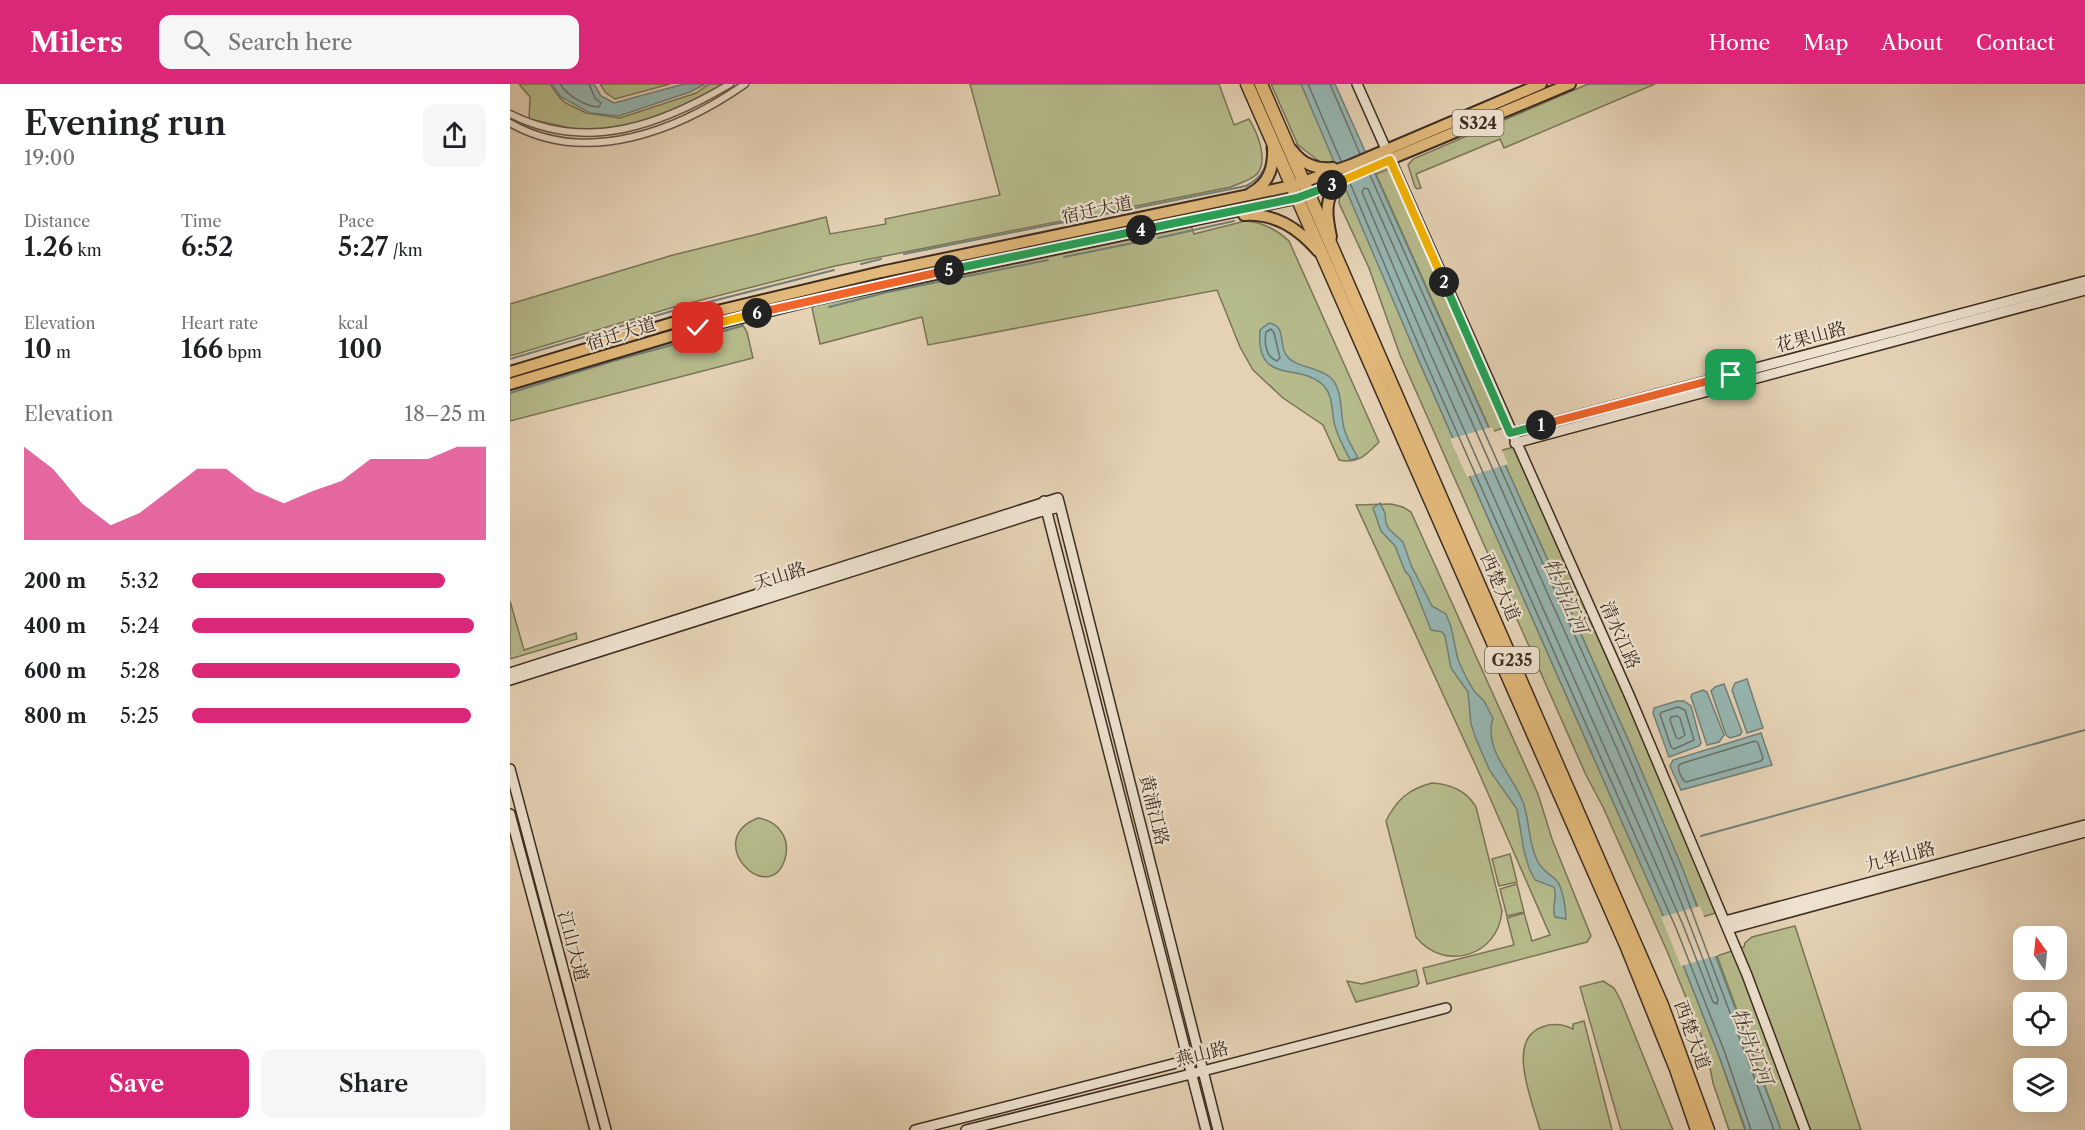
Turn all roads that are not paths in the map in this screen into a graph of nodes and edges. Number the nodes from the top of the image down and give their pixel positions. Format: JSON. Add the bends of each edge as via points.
{"nodes":[{"id":1,"x":730,"y":84,"type":"edge"},
{"id":2,"x":745,"y":84,"type":"edge"},
{"id":3,"x":1247,"y":84,"type":"edge"},
{"id":4,"x":1261,"y":84,"type":"edge"},
{"id":5,"x":1357,"y":84,"type":"edge"},
{"id":6,"x":1541,"y":84,"type":"edge"},
{"id":7,"x":1570,"y":84,"type":"edge"},
{"id":8,"x":510,"y":114,"type":"edge"},
{"id":9,"x":510,"y":123,"type":"edge"},
{"id":10,"x":1279,"y":141,"type":"junction"},
{"id":11,"x":1386,"y":156,"type":"junction"},
{"id":12,"x":1351,"y":165,"type":"junction"},
{"id":13,"x":1346,"y":179,"type":"junction"},
{"id":14,"x":1300,"y":190,"type":"junction"},
{"id":15,"x":1242,"y":197,"type":"junction"},
{"id":16,"x":1205,"y":217,"type":"junction"},
{"id":17,"x":1328,"y":252,"type":"junction"},
{"id":18,"x":2085,"y":281,"type":"edge"},
{"id":19,"x":2085,"y":290,"type":"edge"},
{"id":20,"x":510,"y":372,"type":"edge"},
{"id":21,"x":510,"y":384,"type":"edge"},
{"id":22,"x":1510,"y":433,"type":"junction"},
{"id":23,"x":1515,"y":443,"type":"junction"},
{"id":24,"x":1059,"y":502,"type":"joint"},
{"id":25,"x":1045,"y":506,"type":"junction"},
{"id":26,"x":510,"y":673,"type":"edge"},
{"id":27,"x":510,"y":680,"type":"edge"},
{"id":28,"x":510,"y":770,"type":"edge"},
{"id":29,"x":510,"y":814,"type":"edge"},
{"id":30,"x":2085,"y":825,"type":"edge"},
{"id":31,"x":2085,"y":832,"type":"edge"},
{"id":32,"x":1726,"y":925,"type":"junction"},
{"id":33,"x":1446,"y":1008,"type":"dead end"},
{"id":34,"x":1200,"y":1056,"type":"junction"},
{"id":35,"x":1188,"y":1060,"type":"junction"},
{"id":36,"x":1203,"y":1071,"type":"junction"},
{"id":37,"x":1192,"y":1074,"type":"junction"},
{"id":38,"x":595,"y":1130,"type":"edge"},
{"id":39,"x":606,"y":1130,"type":"edge"},
{"id":40,"x":915,"y":1130,"type":"edge"},
{"id":41,"x":966,"y":1130,"type":"edge"},
{"id":42,"x":1206,"y":1130,"type":"edge"},
{"id":43,"x":1218,"y":1130,"type":"edge"},
{"id":44,"x":1697,"y":1130,"type":"edge"},
{"id":45,"x":1708,"y":1130,"type":"edge"},
{"id":46,"x":1805,"y":1130,"type":"edge"}],
"edges":[{"from":1,"to":8,"type":"street","via":[[680,112],[620,131],[573,132],[526,122]]},
{"from":2,"to":9,"type":"street","via":[[685,119],[627,138],[578,142],[550,138]]},
{"from":3,"to":10,"type":"highway"},
{"from":4,"to":10,"type":"highway"},
{"from":5,"to":11,"type":"street","name":"清水江路"},
{"from":6,"to":11,"type":"main road","name":"宿迁大道","number":"S324"},
{"from":7,"to":11,"type":"main road","name":"宿迁大道","number":"S324"},
{"from":10,"to":12,"type":"main road","via":[[1317,167]]},
{"from":10,"to":14,"type":"highway","name":"西楚大道"},
{"from":10,"to":15,"type":"main road","via":[[1270,176],[1258,189]]},
{"from":11,"to":12,"type":"main road","name":"宿迁大道","number":"S324"},
{"from":11,"to":13,"type":"main road","name":"宿迁大道","number":"S324"},
{"from":11,"to":22,"type":"street","name":"清水江路"},
{"from":12,"to":14,"type":"main road","name":"宿迁大道","number":"S324","via":[[1327,173]]},
{"from":13,"to":14,"type":"main road","name":"宿迁大道","number":"S324"},
{"from":13,"to":17,"type":"main road","via":[[1336,186],[1329,199]]},
{"from":14,"to":15,"type":"main road","name":"宿迁大道","number":"S324"},
{"from":14,"to":16,"type":"main road","name":"宿迁大道","number":"S324"},
{"from":14,"to":17,"type":"highway","name":"西楚大道","number":"G235"},
{"from":15,"to":20,"type":"main road","name":"宿迁大道","number":"S324","via":[[692,317]]},
{"from":16,"to":17,"type":"main road","via":[[1257,214],[1275,218]]},
{"from":16,"to":21,"type":"main road","name":"宿迁大道","number":"S324","via":[[812,300],[698,328]]},
{"from":17,"to":44,"type":"highway","name":"西楚大道","number":"G235","via":[[1626,945]]},
{"from":17,"to":45,"type":"highway","name":"西楚大道","number":"G235","via":[[1662,1005]]},
{"from":18,"to":22,"type":"street","name":"花果山路"},
{"from":19,"to":23,"type":"street","name":"花果山路"},
{"from":22,"to":23,"type":"street","name":"清水江路"},
{"from":23,"to":32,"type":"street","name":"清水江路","via":[[1630,698]]},
{"from":24,"to":25,"type":"street","name":"天山路"},
{"from":24,"to":34,"type":"street","name":"黄浦江路"},
{"from":25,"to":26,"type":"street","name":"天山路"},
{"from":25,"to":27,"type":"street","name":"天山路"},
{"from":25,"to":35,"type":"street","name":"黄浦江路"},
{"from":28,"to":39,"type":"street","name":"江山大道"},
{"from":29,"to":38,"type":"street","name":"江山大道"},
{"from":30,"to":32,"type":"street","name":"九华山路"},
{"from":31,"to":32,"type":"street","name":"九华山路"},
{"from":32,"to":46,"type":"street","name":"清水江路"},
{"from":33,"to":36,"type":"street","name":"燕山路"},
{"from":34,"to":35,"type":"street","name":"燕山路"},
{"from":34,"to":36,"type":"street","name":"黄浦江路"},
{"from":35,"to":37,"type":"street","name":"黄浦江路"},
{"from":35,"to":40,"type":"street","name":"燕山路"},
{"from":36,"to":37,"type":"street","name":"燕山路"},
{"from":36,"to":43,"type":"street","name":"黄浦江路"},
{"from":37,"to":41,"type":"street","name":"燕山路"},
{"from":37,"to":42,"type":"street","name":"黄浦江路"}]}
